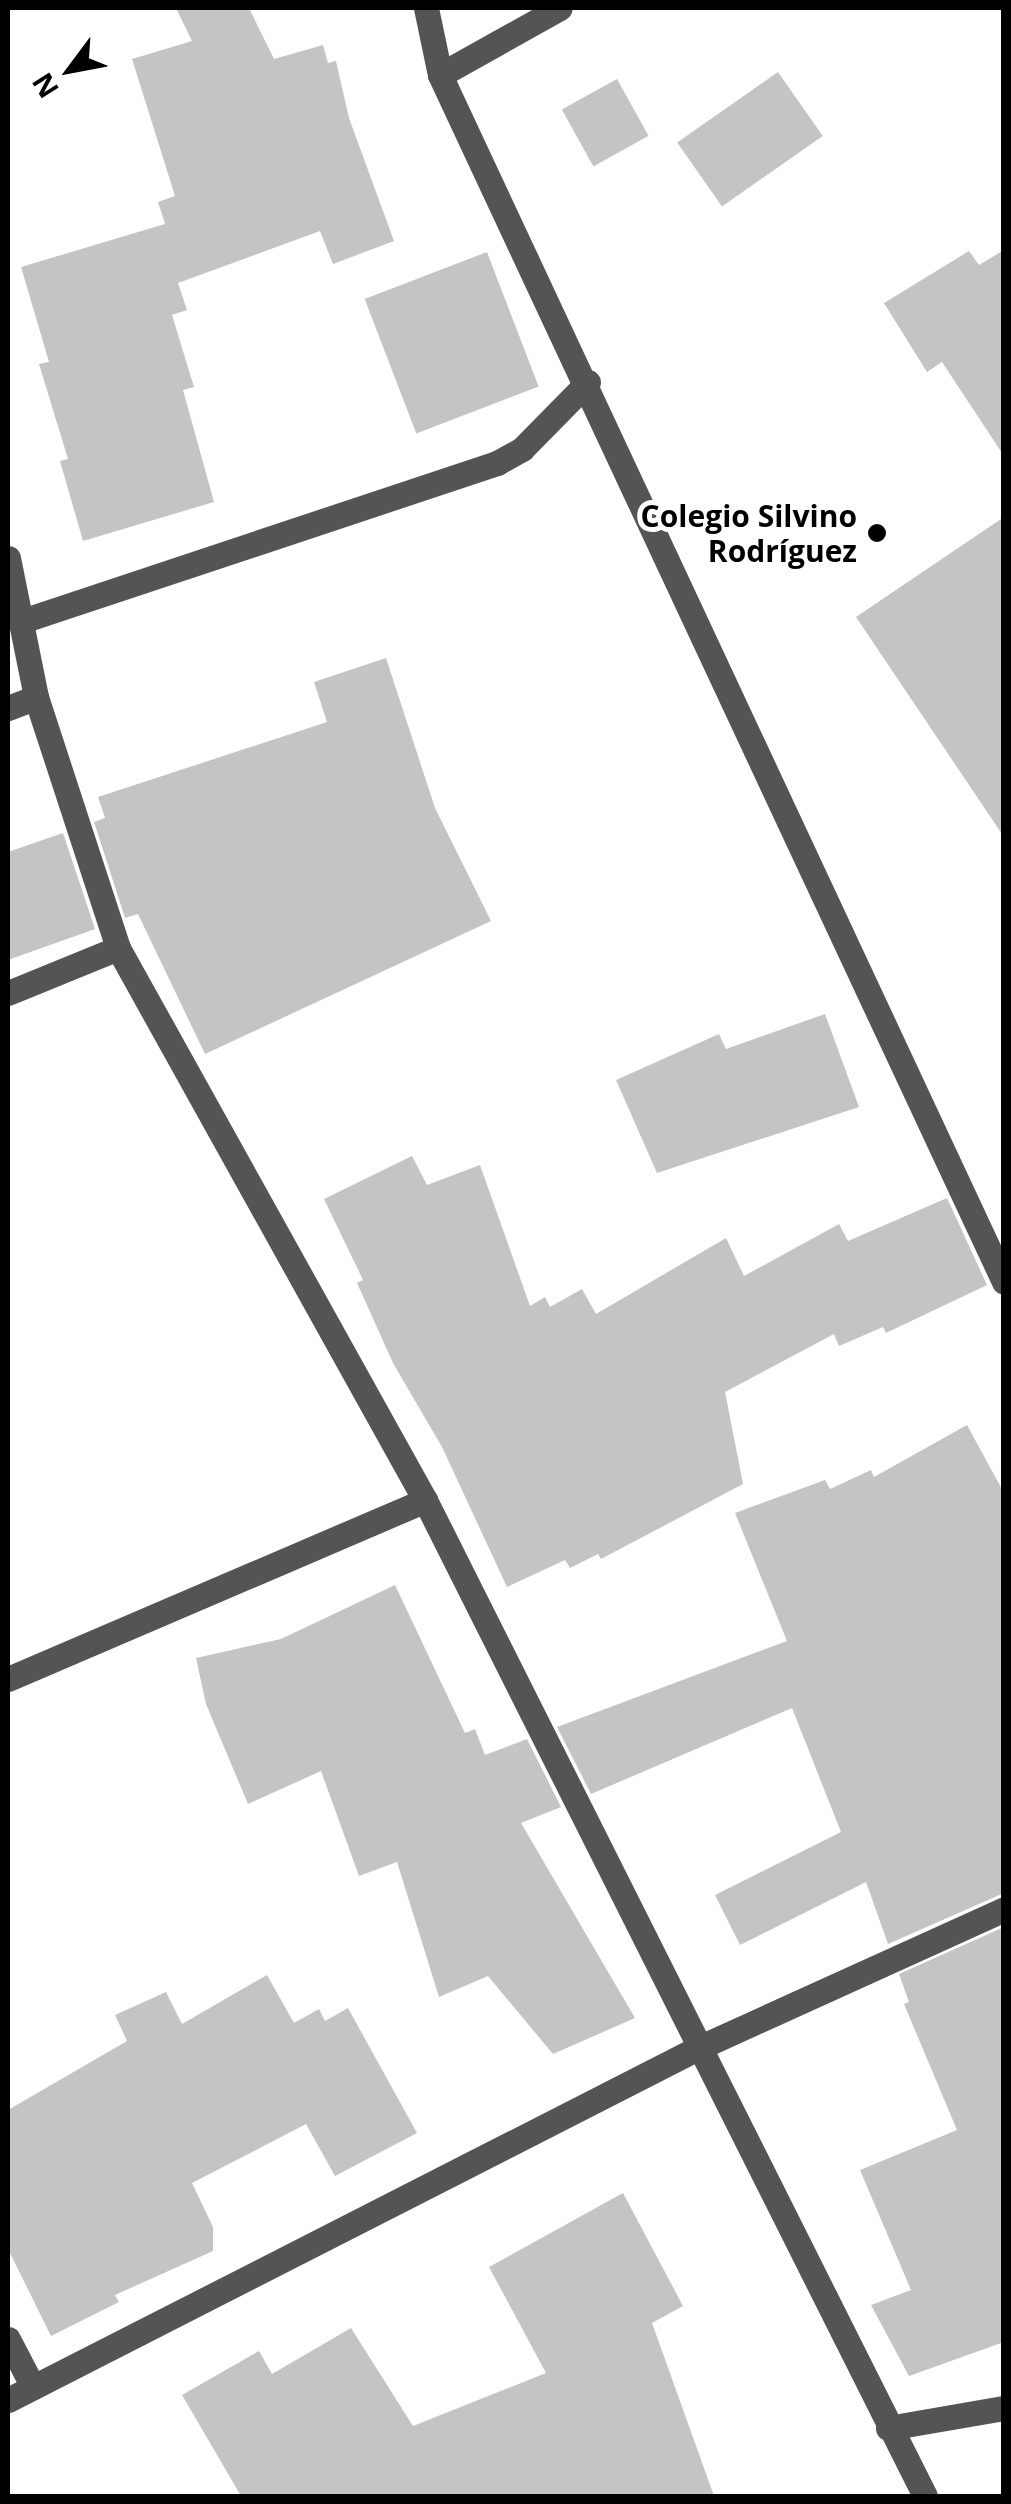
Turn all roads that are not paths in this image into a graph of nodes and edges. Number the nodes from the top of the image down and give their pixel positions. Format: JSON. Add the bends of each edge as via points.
{"nodes":[{"id":1,"x":426,"y":8,"type":"edge"},
{"id":2,"x":560,"y":8,"type":"edge"},
{"id":3,"x":440,"y":75,"type":"junction"},
{"id":4,"x":588,"y":382,"type":"junction"},
{"id":5,"x":8,"y":558,"type":"edge"},
{"id":6,"x":22,"y":622,"type":"junction"},
{"id":7,"x":36,"y":697,"type":"junction"},
{"id":8,"x":8,"y":708,"type":"edge"},
{"id":9,"x":118,"y":948,"type":"junction"},
{"id":10,"x":8,"y":993,"type":"edge"},
{"id":11,"x":1004,"y":1282,"type":"edge"},
{"id":12,"x":425,"y":1500,"type":"junction"},
{"id":13,"x":8,"y":1680,"type":"edge"},
{"id":14,"x":1004,"y":1909,"type":"edge"},
{"id":15,"x":696,"y":2049,"type":"junction"},
{"id":16,"x":8,"y":2339,"type":"edge"},
{"id":17,"x":33,"y":2387,"type":"junction"},
{"id":18,"x":8,"y":2400,"type":"edge"},
{"id":19,"x":1004,"y":2408,"type":"edge"},
{"id":20,"x":888,"y":2428,"type":"junction"},
{"id":21,"x":926,"y":2496,"type":"edge"}],
"edges":[{"from":1,"to":3,"type":"street"},
{"from":2,"to":3,"type":"street"},
{"from":3,"to":4,"type":"street"},
{"from":4,"to":6,"type":"street","via":[[522,450],[497,462]]},
{"from":4,"to":11,"type":"street"},
{"from":5,"to":6,"type":"street"},
{"from":6,"to":7,"type":"street"},
{"from":7,"to":8,"type":"street"},
{"from":7,"to":9,"type":"street"},
{"from":9,"to":10,"type":"street"},
{"from":9,"to":12,"type":"street"},
{"from":12,"to":13,"type":"street"},
{"from":12,"to":15,"type":"street"},
{"from":14,"to":15,"type":"street"},
{"from":15,"to":17,"type":"street"},
{"from":15,"to":20,"type":"street"},
{"from":16,"to":17,"type":"street"},
{"from":17,"to":18,"type":"street"},
{"from":19,"to":20,"type":"street"},
{"from":20,"to":21,"type":"street"}]}
